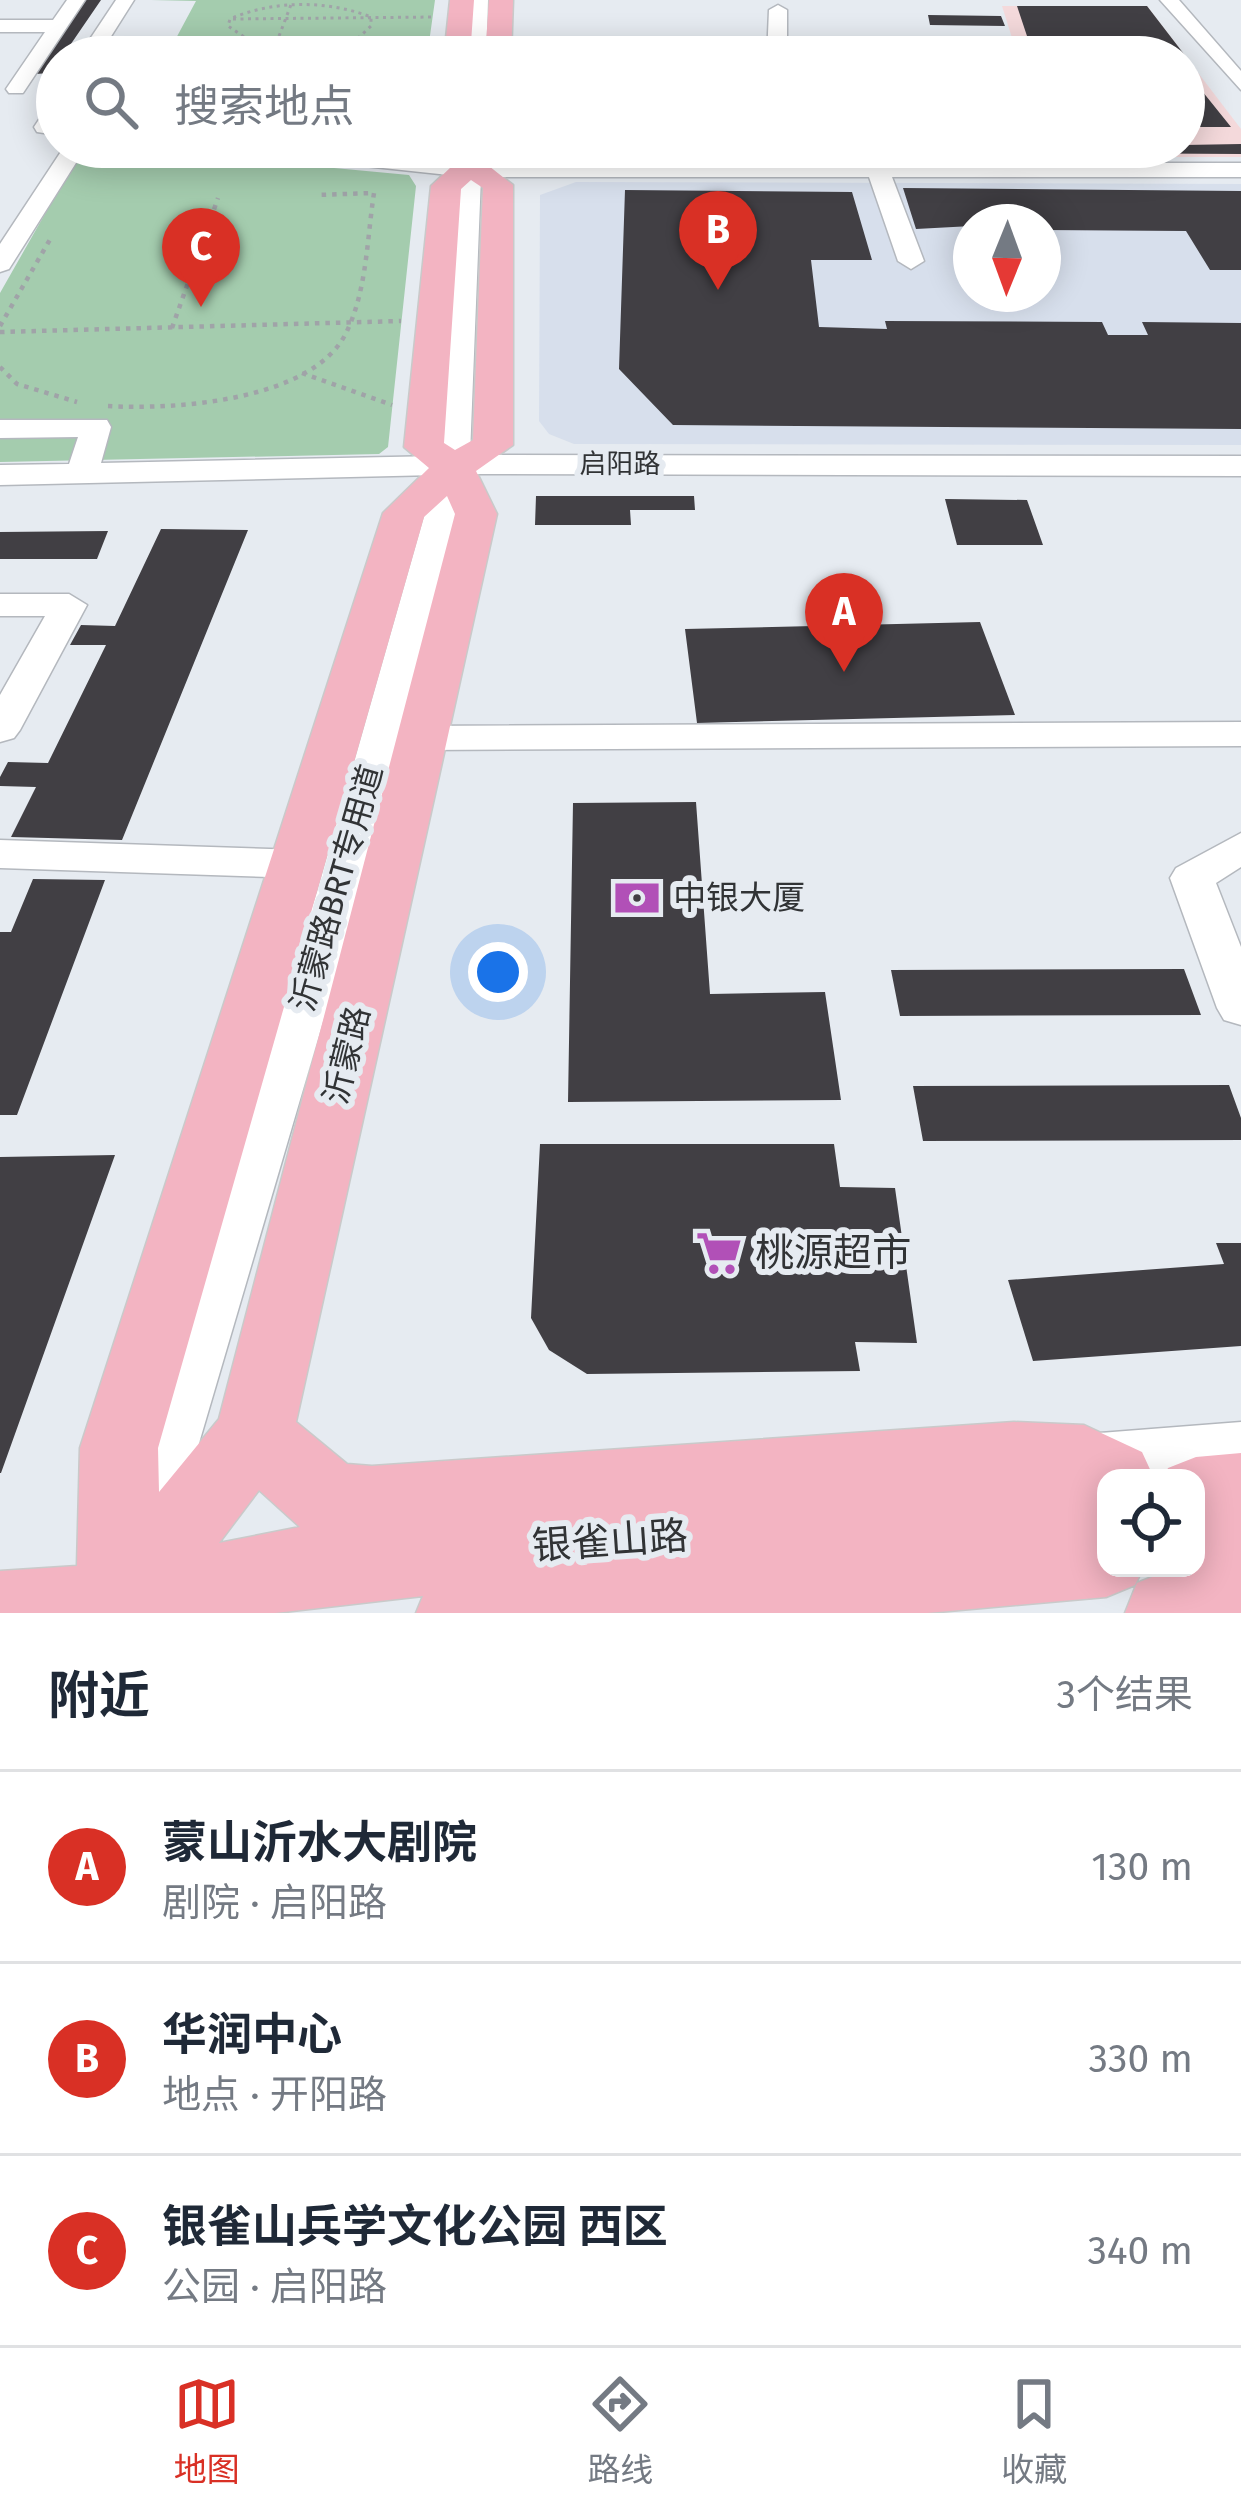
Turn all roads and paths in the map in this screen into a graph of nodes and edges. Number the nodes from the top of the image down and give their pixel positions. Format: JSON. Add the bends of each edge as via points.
{"nodes":[{"id":1,"x":76,"y":0,"type":"edge"},
{"id":2,"x":124,"y":0,"type":"edge"},
{"id":3,"x":462,"y":0,"type":"edge"},
{"id":4,"x":479,"y":0,"type":"edge"},
{"id":5,"x":501,"y":0,"type":"edge"},
{"id":6,"x":1168,"y":0,"type":"edge"},
{"id":7,"x":292,"y":2,"type":"edge"},
{"id":8,"x":778,"y":10,"type":"dead end"},
{"id":9,"x":371,"y":17,"type":"junction"},
{"id":10,"x":433,"y":17,"type":"dead end"},
{"id":11,"x":286,"y":18,"type":"junction"},
{"id":12,"x":230,"y":19,"type":"junction"},
{"id":13,"x":0,"y":26,"type":"edge"},
{"id":14,"x":59,"y":26,"type":"junction"},
{"id":15,"x":51,"y":36,"type":"edge"},
{"id":16,"x":101,"y":36,"type":"edge"},
{"id":17,"x":243,"y":36,"type":"edge"},
{"id":18,"x":279,"y":36,"type":"edge"},
{"id":19,"x":360,"y":36,"type":"edge"},
{"id":20,"x":459,"y":36,"type":"edge"},
{"id":21,"x":487,"y":36,"type":"edge"},
{"id":22,"x":495,"y":36,"type":"edge"},
{"id":23,"x":777,"y":36,"type":"edge"},
{"id":24,"x":1199,"y":36,"type":"edge"},
{"id":25,"x":1205,"y":43,"type":"edge"},
{"id":26,"x":36,"y":55,"type":"edge"},
{"id":27,"x":1241,"y":84,"type":"edge"},
{"id":28,"x":8,"y":90,"type":"edge"},
{"id":29,"x":61,"y":168,"type":"edge"},
{"id":30,"x":459,"y":168,"type":"edge"},
{"id":31,"x":483,"y":168,"type":"edge"},
{"id":32,"x":846,"y":168,"type":"edge"},
{"id":33,"x":878,"y":170,"type":"junction"},
{"id":34,"x":1241,"y":170,"type":"edge"},
{"id":35,"x":317,"y":195,"type":"dead end"},
{"id":36,"x":218,"y":199,"type":"dead end"},
{"id":37,"x":27,"y":221,"type":"junction"},
{"id":38,"x":0,"y":222,"type":"edge"},
{"id":39,"x":55,"y":231,"type":"dead end"},
{"id":40,"x":911,"y":261,"type":"dead end"},
{"id":41,"x":0,"y":264,"type":"edge"},
{"id":42,"x":401,"y":321,"type":"dead end"},
{"id":43,"x":351,"y":324,"type":"junction"},
{"id":44,"x":172,"y":328,"type":"junction"},
{"id":45,"x":0,"y":329,"type":"edge"},
{"id":46,"x":0,"y":368,"type":"edge"},
{"id":47,"x":302,"y":373,"type":"junction"},
{"id":48,"x":3,"y":375,"type":"edge"},
{"id":49,"x":81,"y":402,"type":"dead end"},
{"id":50,"x":100,"y":405,"type":"dead end"},
{"id":51,"x":392,"y":405,"type":"dead end"},
{"id":52,"x":1012,"y":428,"type":"dead end"},
{"id":53,"x":0,"y":429,"type":"edge"},
{"id":54,"x":1025,"y":465,"type":"junction"},
{"id":55,"x":1241,"y":466,"type":"edge"},
{"id":56,"x":454,"y":467,"type":"junction"},
{"id":57,"x":82,"y":474,"type":"junction"},
{"id":58,"x":0,"y":475,"type":"edge"},
{"id":59,"x":0,"y":605,"type":"edge"},
{"id":60,"x":6,"y":712,"type":"edge"},
{"id":61,"x":1241,"y":734,"type":"edge"},
{"id":62,"x":420,"y":738,"type":"junction"},
{"id":63,"x":1241,"y":848,"type":"edge"},
{"id":64,"x":0,"y":854,"type":"edge"},
{"id":65,"x":302,"y":864,"type":"junction"},
{"id":66,"x":1241,"y":1008,"type":"edge"},
{"id":67,"x":254,"y":1435,"type":"junction"},
{"id":68,"x":1241,"y":1450,"type":"edge"},
{"id":69,"x":1155,"y":1469,"type":"edge"},
{"id":70,"x":1097,"y":1480,"type":"edge"},
{"id":71,"x":1097,"y":1481,"type":"edge"},
{"id":72,"x":1241,"y":1491,"type":"edge"},
{"id":73,"x":1205,"y":1494,"type":"edge"},
{"id":74,"x":1241,"y":1544,"type":"edge"},
{"id":75,"x":1205,"y":1548,"type":"edge"},
{"id":76,"x":1097,"y":1558,"type":"edge"},
{"id":77,"x":1241,"y":1588,"type":"edge"},
{"id":78,"x":0,"y":1612,"type":"edge"},
{"id":79,"x":127,"y":1612,"type":"edge"},
{"id":80,"x":458,"y":1613,"type":"edge"},
{"id":81,"x":1167,"y":1613,"type":"edge"}],
"edges":[{"from":1,"to":14,"type":"street"},
{"from":2,"to":16,"type":"street"},
{"from":3,"to":20,"type":"main road"},
{"from":4,"to":21,"type":"street"},
{"from":5,"to":22,"type":"main road"},
{"from":6,"to":24,"type":"street"},
{"from":7,"to":9,"type":"path","via":[[345,4]]},
{"from":7,"to":11,"type":"path"},
{"from":7,"to":12,"type":"path"},
{"from":8,"to":23,"type":"street"},
{"from":9,"to":10,"type":"path"},
{"from":9,"to":11,"type":"path"},
{"from":9,"to":19,"type":"path"},
{"from":11,"to":12,"type":"path"},
{"from":11,"to":18,"type":"path"},
{"from":12,"to":17,"type":"path"},
{"from":13,"to":14,"type":"street"},
{"from":14,"to":15,"type":"street"},
{"from":25,"to":27,"type":"street"},
{"from":26,"to":28,"type":"street"},
{"from":29,"to":37,"type":"street"},
{"from":30,"to":56,"type":"main road","name":"沂蒙路","via":[[446,186],[424,447]]},
{"from":31,"to":56,"type":"main road","via":[[498,185],[494,446]]},
{"from":32,"to":33,"type":"street"},
{"from":33,"to":34,"type":"street"},
{"from":33,"to":40,"type":"street"},
{"from":35,"to":43,"type":"path","via":[[374,193]]},
{"from":36,"to":44,"type":"path"},
{"from":37,"to":38,"type":"street"},
{"from":37,"to":41,"type":"street"},
{"from":39,"to":45,"type":"path"},
{"from":42,"to":43,"type":"path"},
{"from":43,"to":44,"type":"path"},
{"from":43,"to":47,"type":"path","via":[[337,349]]},
{"from":44,"to":45,"type":"path"},
{"from":46,"to":48,"type":"path"},
{"from":47,"to":50,"type":"path","via":[[186,404]]},
{"from":47,"to":51,"type":"path"},
{"from":48,"to":49,"type":"path"},
{"from":52,"to":54,"type":"street"},
{"from":53,"to":57,"type":"street","via":[[96,428]]},
{"from":54,"to":55,"type":"street","name":"启阳路"},
{"from":54,"to":56,"type":"street","name":"启阳路"},
{"from":56,"to":57,"type":"street","name":"启阳路"},
{"from":56,"to":62,"type":"main road","name":"沂蒙路","via":[[476,514]]},
{"from":56,"to":65,"type":"main road","via":[[404,514]]},
{"from":56,"to":79,"type":"street","name":"沂蒙路BRT专用道","via":[[340,889]]},
{"from":57,"to":58,"type":"street","name":"启阳路"},
{"from":59,"to":60,"type":"street","via":[[69,605]]},
{"from":61,"to":62,"type":"street"},
{"from":62,"to":67,"type":"main road","name":"沂蒙路"},
{"from":63,"to":66,"type":"street","via":[[1192,878]]},
{"from":64,"to":65,"type":"street"},
{"from":65,"to":79,"type":"main road","via":[[119,1448]]},
{"from":67,"to":70,"type":"main road","via":[[330,1501],[372,1504],[1013,1458]]},
{"from":67,"to":79,"type":"main road","name":"沂蒙路"},
{"from":68,"to":69,"type":"street"},
{"from":71,"to":79,"type":"main road","name":"银雀山路","via":[[316,1564]]},
{"from":72,"to":73,"type":"main road"},
{"from":74,"to":75,"type":"main road"},
{"from":76,"to":80,"type":"main road","name":"银雀山路"},
{"from":77,"to":81,"type":"main road"},
{"from":78,"to":79,"type":"main road","name":"银雀山路"}]}
